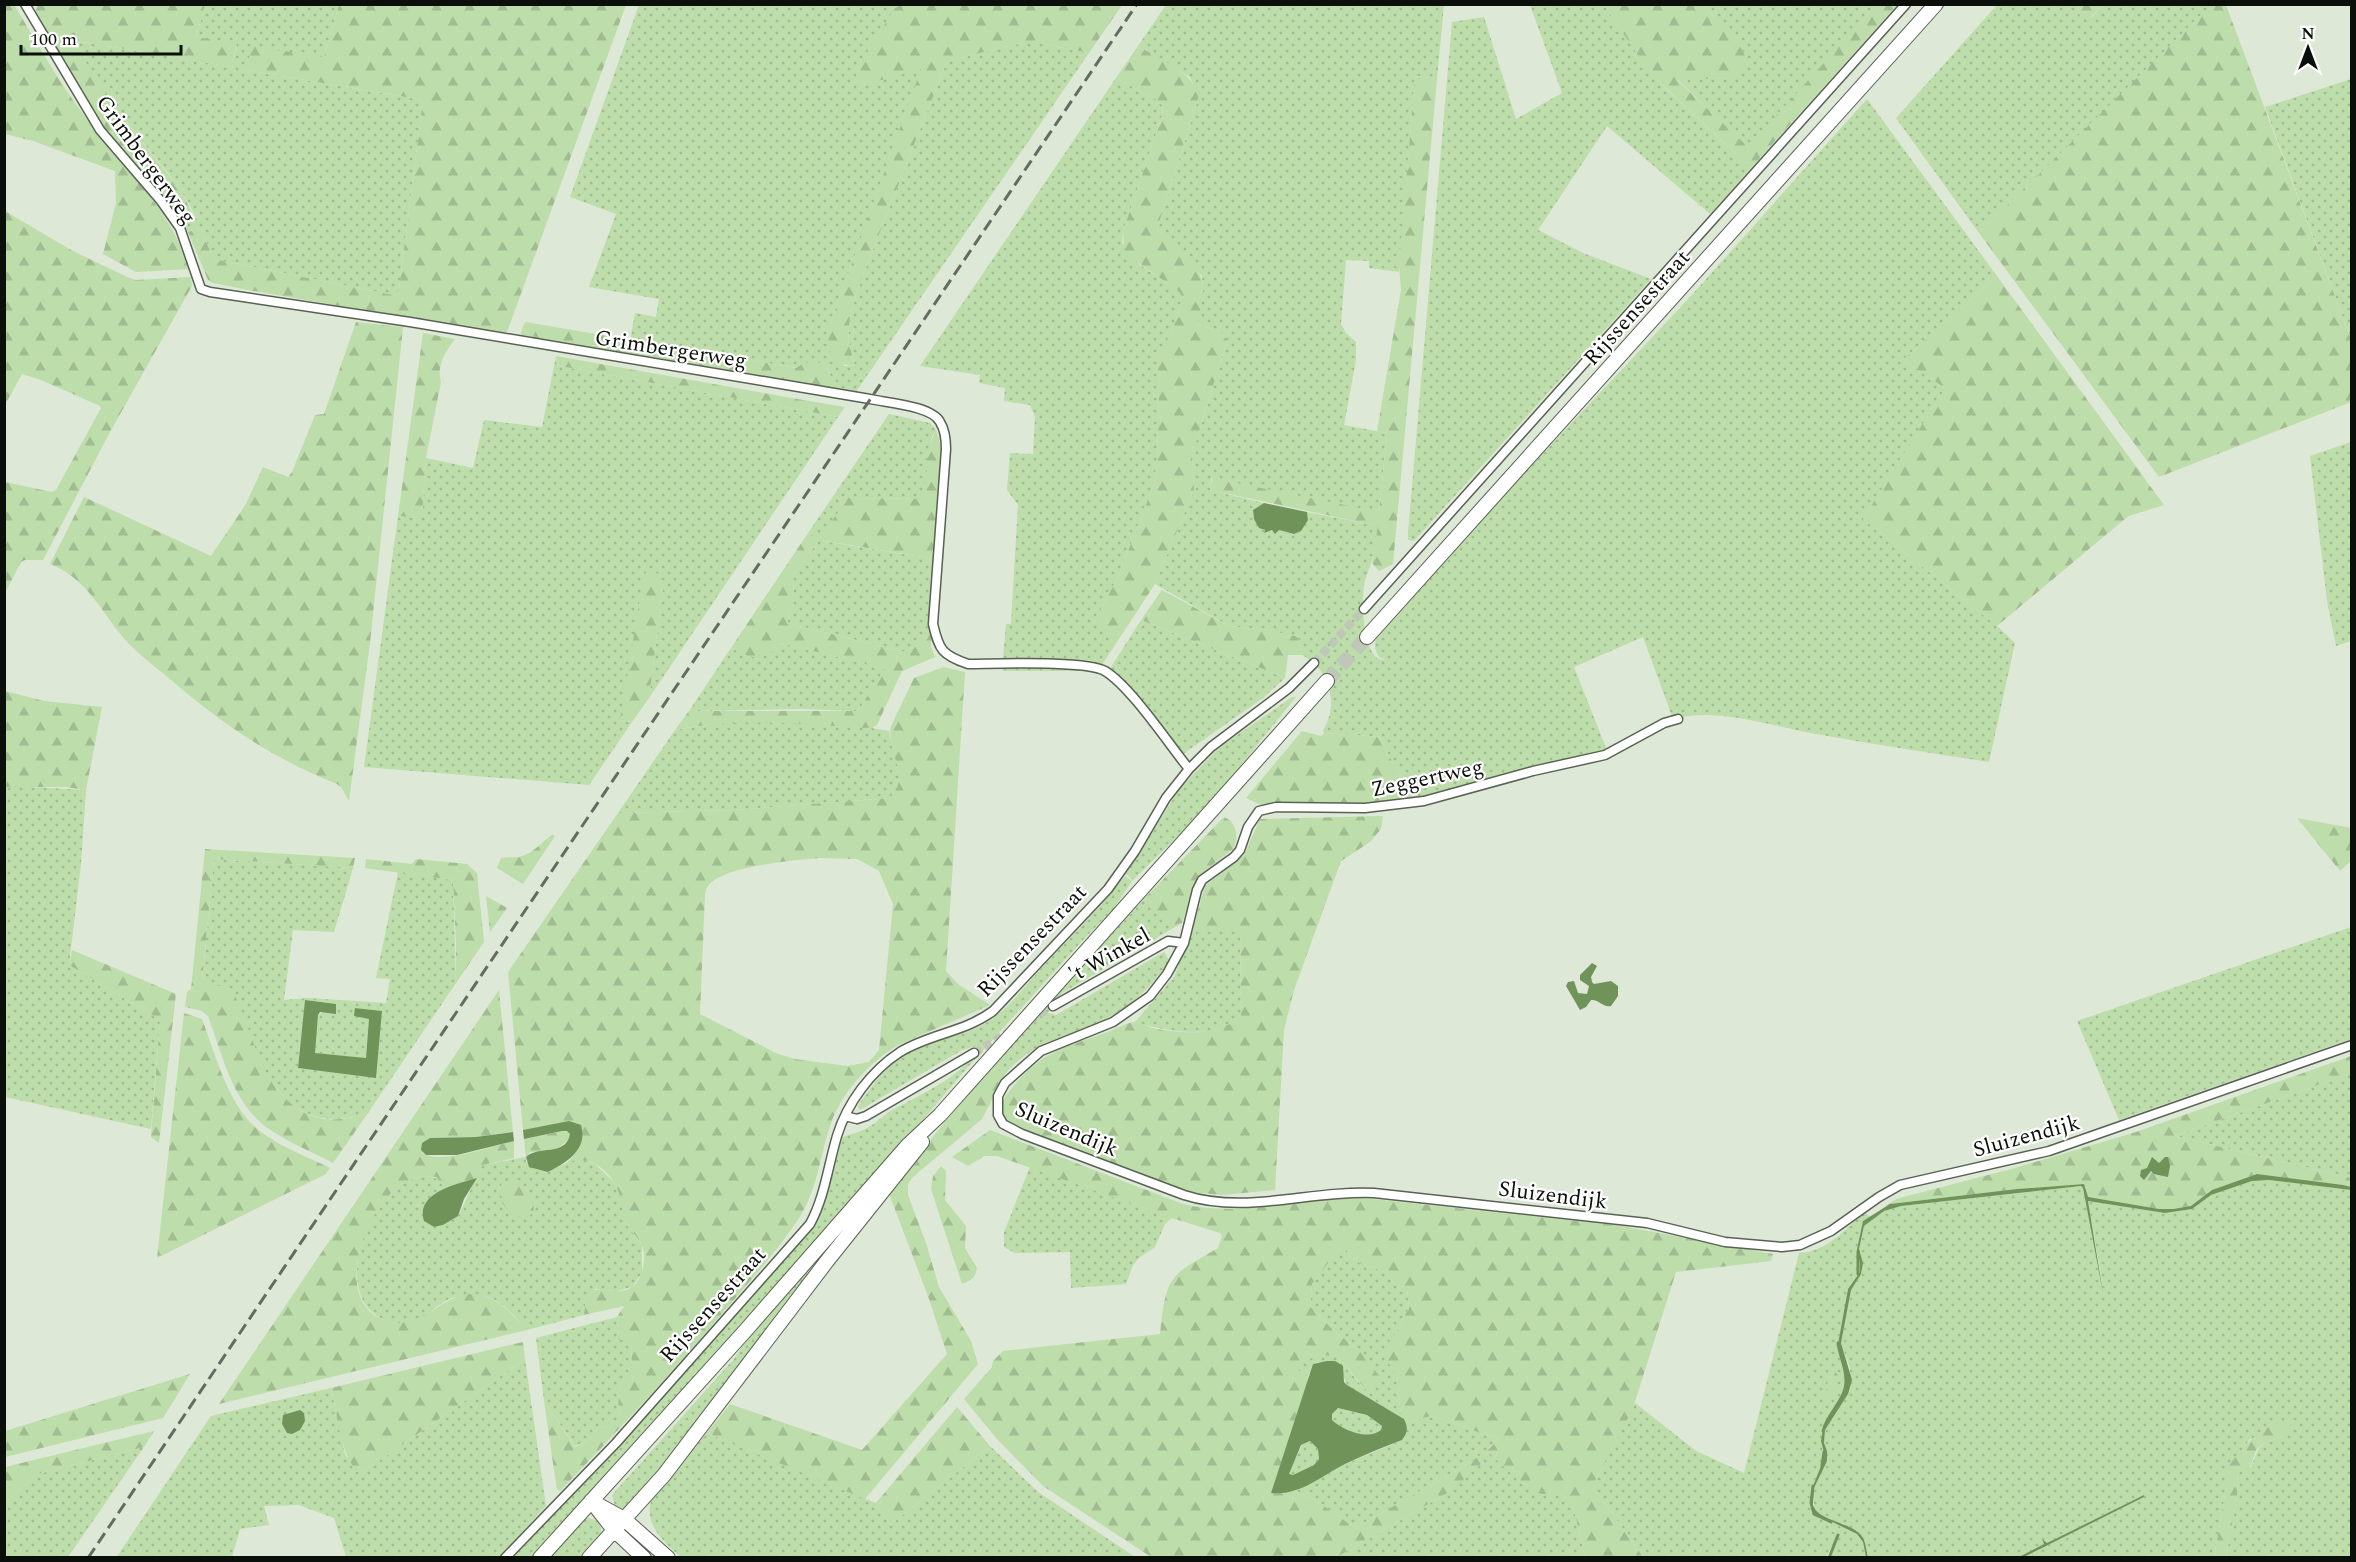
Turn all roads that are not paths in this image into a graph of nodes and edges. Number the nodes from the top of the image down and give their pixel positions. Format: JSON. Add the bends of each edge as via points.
{"nodes":[{"id":1,"x":25,"y":4,"type":"edge"},
{"id":2,"x":1905,"y":4,"type":"edge"},
{"id":3,"x":1936,"y":4,"type":"edge"},
{"id":4,"x":1364,"y":609,"type":"tunnel mouth"},
{"id":5,"x":1367,"y":637,"type":"tunnel mouth"},
{"id":6,"x":1314,"y":663,"type":"tunnel mouth"},
{"id":7,"x":1327,"y":681,"type":"tunnel mouth"},
{"id":8,"x":1678,"y":719,"type":"dead end"},
{"id":9,"x":1189,"y":768,"type":"junction"},
{"id":10,"x":1184,"y":943,"type":"junction"},
{"id":11,"x":1053,"y":1006,"type":"tunnel mouth"},
{"id":12,"x":2352,"y":1045,"type":"edge"},
{"id":13,"x":974,"y":1053,"type":"tunnel mouth"},
{"id":14,"x":940,"y":1115,"type":"junction"},
{"id":15,"x":845,"y":1116,"type":"junction"},
{"id":16,"x":591,"y":1501,"type":"junction"},
{"id":17,"x":624,"y":1519,"type":"junction"},
{"id":18,"x":614,"y":1530,"type":"junction"},
{"id":19,"x":505,"y":1557,"type":"edge"},
{"id":20,"x":540,"y":1557,"type":"edge"},
{"id":21,"x":590,"y":1557,"type":"edge"},
{"id":22,"x":644,"y":1557,"type":"edge"},
{"id":23,"x":668,"y":1557,"type":"edge"}],
"edges":[{"from":1,"to":9,"type":"street","name":"Grimbergerweg","via":[[100,130],[180,228],[201,289],[927,410],[940,420],[946,449],[933,624],[938,646],[950,658],[968,663],[1083,665],[1104,670],[1122,685]]},
{"from":2,"to":4,"type":"street","name":"Rijssensestraat"},
{"from":3,"to":5,"type":"main road","name":"Rijssensestraat"},
{"from":6,"to":9,"type":"street","name":"Rijssensestraat","via":[[1289,688]]},
{"from":7,"to":14,"type":"main road","name":"Rijssensestraat"},
{"from":8,"to":10,"type":"street","name":"Zeggertweg","via":[[1605,756],[1424,801],[1365,808],[1262,810],[1251,821],[1234,857],[1202,880]]},
{"from":9,"to":15,"type":"street","name":"Rijssensestraat","via":[[1108,889],[1004,1000],[979,1021],[927,1038],[892,1058],[870,1079]]},
{"from":10,"to":11,"type":"street","name":"'t Winkel","via":[[1168,941]]},
{"from":10,"to":12,"type":"street","name":"Sluizendijk","via":[[1150,996],[1113,1022],[1049,1047],[1029,1060],[1005,1083],[997,1109],[1003,1124],[1022,1134],[1184,1195],[1227,1204],[1374,1192],[1647,1223],[1738,1244],[1795,1246],[1831,1231],[1900,1185],[2049,1151]]},
{"from":13,"to":15,"type":"street","via":[[866,1116]]},
{"from":14,"to":16,"type":"main road","name":"Rijssensestraat","via":[[892,1163]]},
{"from":14,"to":17,"type":"main road","name":"Rijssensestraat","via":[[671,1465]]},
{"from":15,"to":19,"type":"street","name":"Rijssensestraat","via":[[837,1134],[824,1194],[810,1224],[615,1443]]},
{"from":16,"to":17,"type":"main road"},
{"from":16,"to":18,"type":"main road"},
{"from":16,"to":20,"type":"main road","name":"Rijssensestraat"},
{"from":17,"to":18,"type":"main road","name":"Rijssensestraat"},
{"from":17,"to":23,"type":"main road"},
{"from":18,"to":21,"type":"main road","name":"Rijssensestraat"},
{"from":18,"to":22,"type":"main road"}]}
